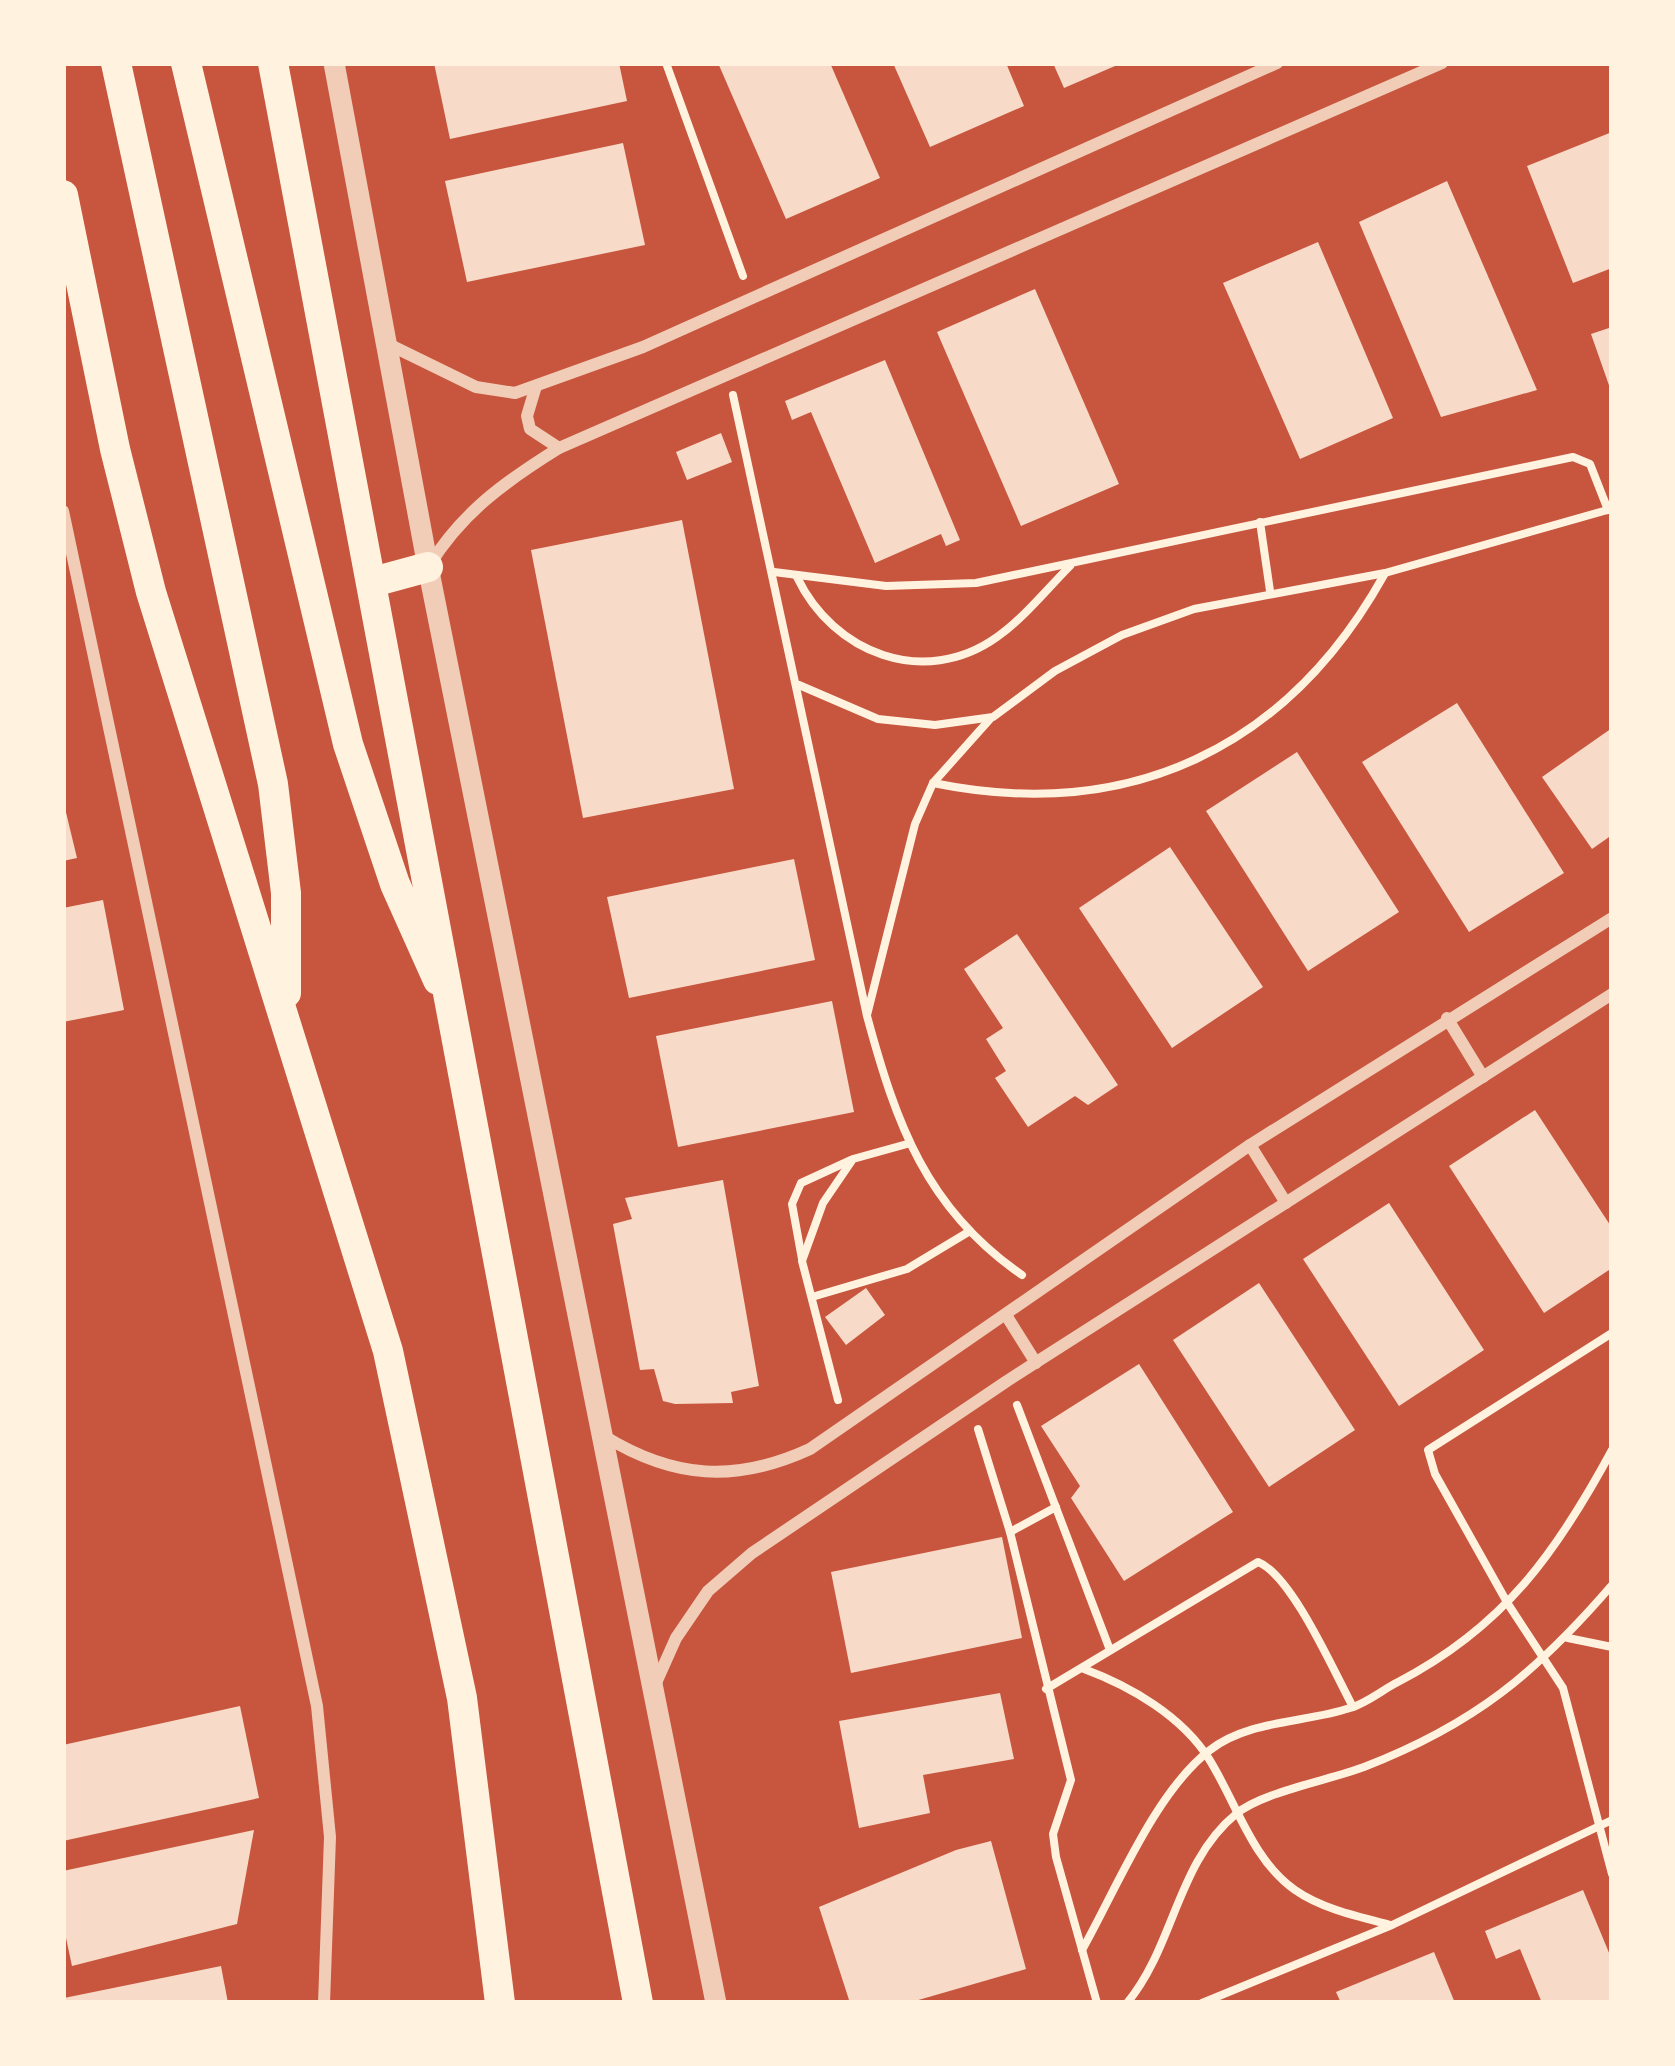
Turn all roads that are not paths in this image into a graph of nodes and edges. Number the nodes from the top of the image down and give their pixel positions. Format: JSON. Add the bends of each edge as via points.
{"nodes":[{"id":1,"x":116,"y":63,"type":"edge"},
{"id":2,"x":186,"y":63,"type":"edge"},
{"id":3,"x":274,"y":63,"type":"edge"},
{"id":4,"x":334,"y":63,"type":"edge"},
{"id":5,"x":1277,"y":63,"type":"edge"},
{"id":6,"x":1442,"y":63,"type":"edge"},
{"id":7,"x":63,"y":194,"type":"edge"},
{"id":8,"x":388,"y":344,"type":"junction"},
{"id":9,"x":536,"y":386,"type":"junction"},
{"id":10,"x":559,"y":448,"type":"junction"},
{"id":11,"x":63,"y":511,"type":"edge"},
{"id":12,"x":428,"y":566,"type":"junction"},
{"id":13,"x":373,"y":582,"type":"junction"},
{"id":14,"x":1612,"y":918,"type":"edge"},
{"id":15,"x":1612,"y":994,"type":"edge"},
{"id":16,"x":285,"y":1012,"type":"junction"},
{"id":17,"x":456,"y":1018,"type":"junction"},
{"id":18,"x":1447,"y":1018,"type":"junction"},
{"id":19,"x":1483,"y":1077,"type":"junction"},
{"id":20,"x":1250,"y":1145,"type":"junction"},
{"id":21,"x":1286,"y":1203,"type":"junction"},
{"id":22,"x":1006,"y":1315,"type":"junction"},
{"id":23,"x":1036,"y":1363,"type":"junction"},
{"id":24,"x":604,"y":1436,"type":"junction"},
{"id":25,"x":652,"y":1692,"type":"junction"},
{"id":26,"x":324,"y":2003,"type":"edge"},
{"id":27,"x":500,"y":2003,"type":"edge"},
{"id":28,"x":638,"y":2003,"type":"edge"},
{"id":29,"x":716,"y":2003,"type":"edge"}],
"edges":[{"from":1,"to":16,"type":"main road","via":[[273,784],[286,892]]},
{"from":2,"to":17,"type":"main road","via":[[348,744],[395,884]]},
{"from":3,"to":13,"type":"main road"},
{"from":4,"to":8,"type":"street"},
{"from":5,"to":9,"type":"street","via":[[643,347]]},
{"from":6,"to":10,"type":"street"},
{"from":7,"to":16,"type":"main road","via":[[152,592]]},
{"from":8,"to":9,"type":"street","via":[[497,394]]},
{"from":8,"to":12,"type":"street"},
{"from":9,"to":10,"type":"street","via":[[530,429]]},
{"from":10,"to":12,"type":"street","via":[[452,528]]},
{"from":11,"to":26,"type":"street","via":[[317,1706],[330,1837]]},
{"from":12,"to":13,"type":"main road"},
{"from":12,"to":24,"type":"street"},
{"from":13,"to":17,"type":"main road"},
{"from":14,"to":18,"type":"street"},
{"from":15,"to":19,"type":"street"},
{"from":16,"to":27,"type":"main road","via":[[393,1374],[462,1698]]},
{"from":17,"to":28,"type":"main road"},
{"from":18,"to":19,"type":"street"},
{"from":18,"to":20,"type":"street"},
{"from":19,"to":21,"type":"street"},
{"from":20,"to":21,"type":"street"},
{"from":20,"to":22,"type":"street"},
{"from":21,"to":23,"type":"street"},
{"from":22,"to":23,"type":"street"},
{"from":22,"to":24,"type":"street","via":[[770,1467],[684,1472]]},
{"from":23,"to":25,"type":"street","via":[[752,1552],[708,1591]]},
{"from":24,"to":25,"type":"street"},
{"from":25,"to":29,"type":"street"}]}
